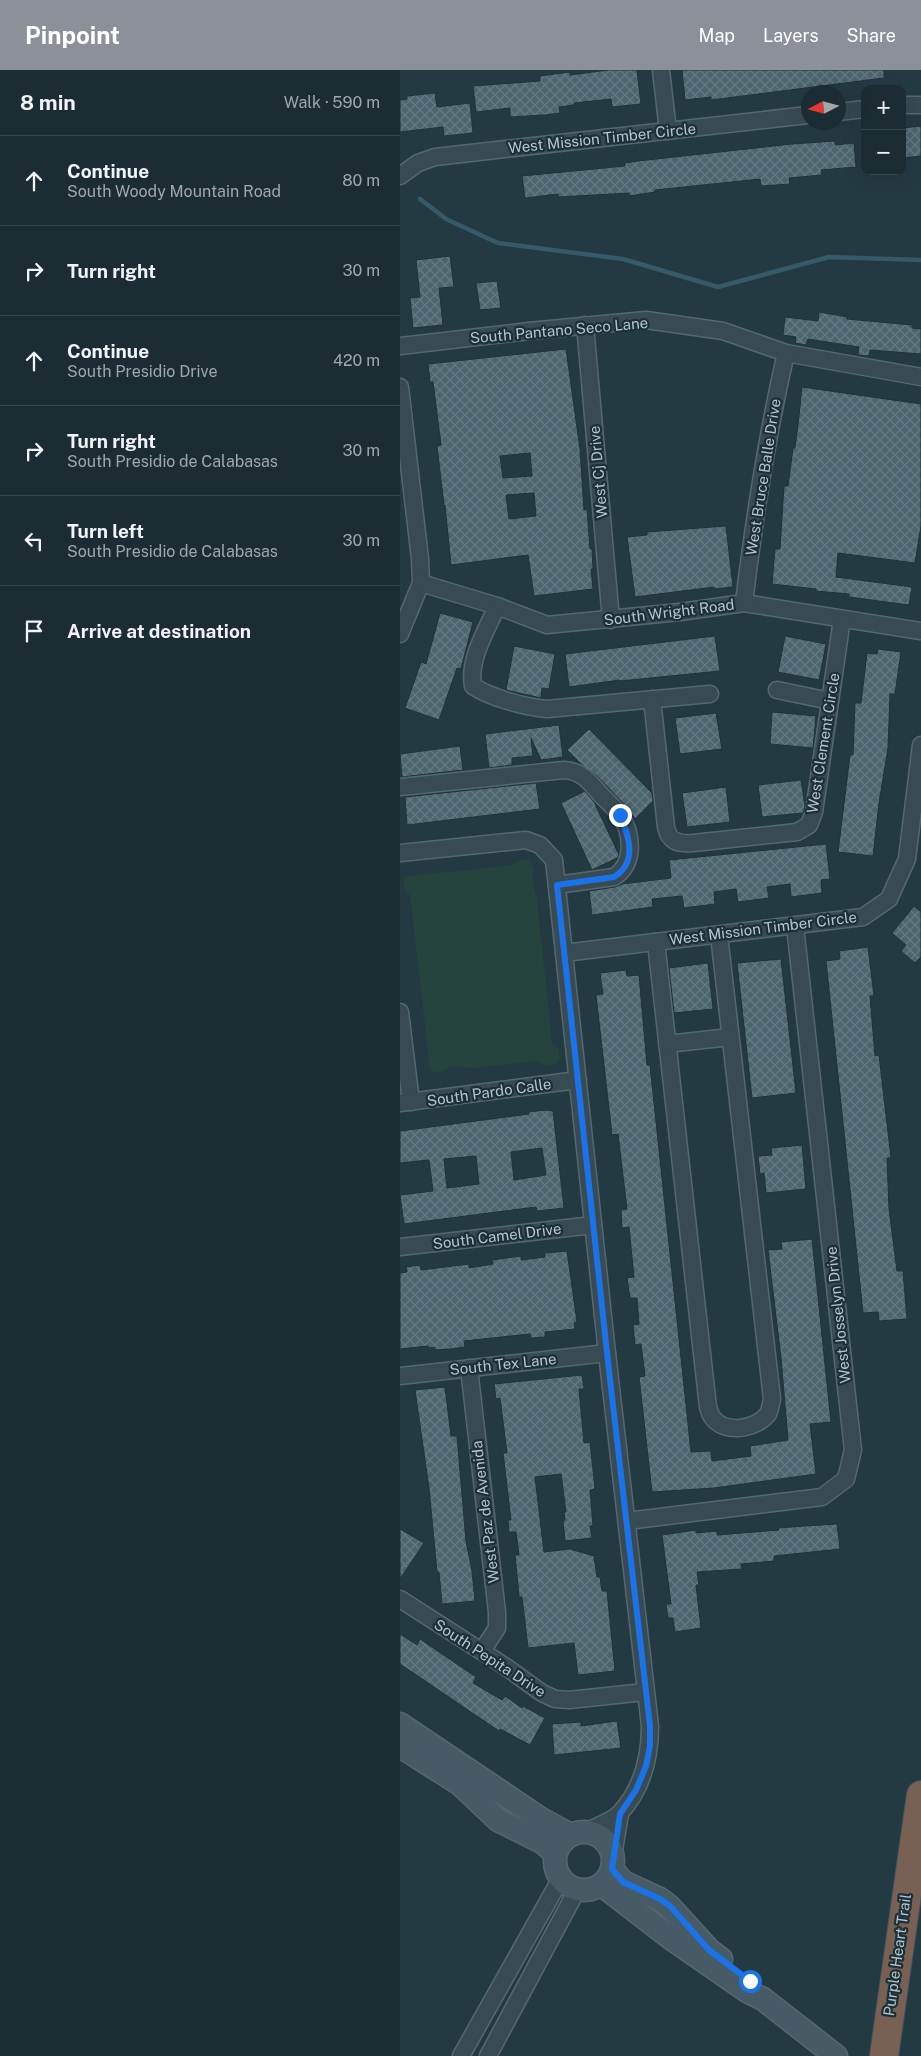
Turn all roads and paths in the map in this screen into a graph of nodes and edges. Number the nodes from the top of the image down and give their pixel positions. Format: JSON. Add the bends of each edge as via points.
{"nodes":[{"id":1,"x":661,"y":70,"type":"edge"},
{"id":2,"x":906,"y":105,"type":"edge"},
{"id":3,"x":921,"y":105,"type":"edge"},
{"id":4,"x":861,"y":109,"type":"edge"},
{"id":5,"x":846,"y":111,"type":"edge"},
{"id":6,"x":801,"y":117,"type":"edge"},
{"id":7,"x":668,"y":131,"type":"junction"},
{"id":8,"x":400,"y":176,"type":"edge"},
{"id":9,"x":585,"y":325,"type":"junction"},
{"id":10,"x":400,"y":346,"type":"edge"},
{"id":11,"x":786,"y":353,"type":"junction"},
{"id":12,"x":921,"y":377,"type":"edge"},
{"id":13,"x":400,"y":387,"type":"edge"},
{"id":14,"x":421,"y":583,"type":"junction"},
{"id":15,"x":744,"y":603,"type":"junction"},
{"id":16,"x":497,"y":606,"type":"junction"},
{"id":17,"x":842,"y":619,"type":"junction"},
{"id":18,"x":611,"y":620,"type":"junction"},
{"id":19,"x":921,"y":630,"type":"edge"},
{"id":20,"x":400,"y":634,"type":"edge"},
{"id":21,"x":777,"y":690,"type":"dead end"},
{"id":22,"x":710,"y":694,"type":"dead end"},
{"id":23,"x":652,"y":700,"type":"junction"},
{"id":24,"x":830,"y":701,"type":"junction"},
{"id":25,"x":921,"y":745,"type":"edge"},
{"id":26,"x":400,"y":788,"type":"edge"},
{"id":27,"x":400,"y":853,"type":"edge"},
{"id":28,"x":557,"y":885,"type":"junction"},
{"id":29,"x":795,"y":926,"type":"junction"},
{"id":30,"x":719,"y":935,"type":"junction"},
{"id":31,"x":656,"y":942,"type":"junction"},
{"id":32,"x":564,"y":953,"type":"junction"},
{"id":33,"x":400,"y":1012,"type":"edge"},
{"id":34,"x":730,"y":1036,"type":"junction"},
{"id":35,"x":667,"y":1044,"type":"junction"},
{"id":36,"x":578,"y":1080,"type":"junction"},
{"id":37,"x":406,"y":1103,"type":"edge"},
{"id":38,"x":593,"y":1225,"type":"junction"},
{"id":39,"x":400,"y":1247,"type":"edge"},
{"id":40,"x":607,"y":1353,"type":"junction"},
{"id":41,"x":469,"y":1368,"type":"junction"},
{"id":42,"x":400,"y":1376,"type":"edge"},
{"id":43,"x":627,"y":1521,"type":"junction"},
{"id":44,"x":400,"y":1599,"type":"edge"},
{"id":45,"x":482,"y":1651,"type":"junction"},
{"id":46,"x":646,"y":1692,"type":"junction"},
{"id":47,"x":400,"y":1724,"type":"edge"},
{"id":48,"x":400,"y":1746,"type":"edge"},
{"id":49,"x":921,"y":1795,"type":"edge"},
{"id":50,"x":620,"y":1814,"type":"junction"},
{"id":51,"x":578,"y":1833,"type":"junction"},
{"id":52,"x":554,"y":1852,"type":"junction"},
{"id":53,"x":609,"y":1870,"type":"junction"},
{"id":54,"x":568,"y":1885,"type":"junction"},
{"id":55,"x":834,"y":2054,"type":"edge"},
{"id":56,"x":460,"y":2056,"type":"edge"},
{"id":57,"x":488,"y":2056,"type":"edge"},
{"id":58,"x":884,"y":2056,"type":"edge"}],
"edges":[{"from":1,"to":7,"type":"street"},
{"from":2,"to":3,"type":"street"},
{"from":4,"to":5,"type":"street"},
{"from":6,"to":7,"type":"street","name":"West Mission Timber Circle"},
{"from":7,"to":8,"type":"street","name":"West Mission Timber Circle","via":[[435,156]]},
{"from":9,"to":10,"type":"street","name":"South Pantano Seco Lane"},
{"from":9,"to":11,"type":"street","name":"South Pantano Seco Lane","via":[[646,320],[723,331]]},
{"from":9,"to":18,"type":"street","name":"West Cj Drive"},
{"from":11,"to":12,"type":"street","name":"South Pantano Seco Lane"},
{"from":11,"to":15,"type":"street","name":"West Bruce Balle Drive","via":[[754,518]]},
{"from":13,"to":14,"type":"street"},
{"from":14,"to":16,"type":"street","name":"South Wright Road"},
{"from":14,"to":20,"type":"street"},
{"from":15,"to":17,"type":"street","name":"South Wright Road"},
{"from":15,"to":18,"type":"street","name":"South Wright Road"},
{"from":16,"to":18,"type":"street","name":"South Wright Road","via":[[547,625]]},
{"from":16,"to":23,"type":"street","via":[[472,669],[473,686],[482,692],[547,709]]},
{"from":17,"to":19,"type":"street","name":"South Wright Road"},
{"from":17,"to":24,"type":"street","name":"West Clement Circle"},
{"from":21,"to":24,"type":"street"},
{"from":22,"to":23,"type":"street"},
{"from":23,"to":24,"type":"street","name":"West Clement Circle","via":[[667,834],[680,844],[797,832],[809,825],[814,812]]},
{"from":25,"to":29,"type":"street","name":"West Mission Timber Circle","via":[[907,859],[890,899],[863,916]]},
{"from":26,"to":28,"type":"street","via":[[564,770],[584,776],[620,815],[626,829],[630,856],[622,872],[614,877]]},
{"from":27,"to":28,"type":"street","via":[[526,840],[540,845],[554,860]]},
{"from":28,"to":32,"type":"street"},
{"from":29,"to":30,"type":"street","name":"West Mission Timber Circle"},
{"from":29,"to":43,"type":"street","name":"West Josselyn Drive","via":[[853,1450],[846,1479],[822,1497]]},
{"from":30,"to":31,"type":"street","name":"West Mission Timber Circle"},
{"from":30,"to":34,"type":"street"},
{"from":31,"to":32,"type":"street","name":"West Mission Timber Circle"},
{"from":31,"to":35,"type":"street"},
{"from":32,"to":36,"type":"street"},
{"from":33,"to":37,"type":"street"},
{"from":34,"to":35,"type":"street"},
{"from":34,"to":35,"type":"street","via":[[772,1399],[768,1413],[756,1424],[739,1429],[721,1424],[713,1418],[708,1406]]},
{"from":36,"to":37,"type":"street","name":"South Pardo Calle"},
{"from":36,"to":38,"type":"street"},
{"from":38,"to":39,"type":"street","name":"South Camel Drive"},
{"from":38,"to":40,"type":"street"},
{"from":40,"to":41,"type":"street","name":"South Tex Lane"},
{"from":40,"to":43,"type":"street"},
{"from":41,"to":42,"type":"street","name":"South Tex Lane"},
{"from":41,"to":45,"type":"street","name":"West Paz de Avenida","via":[[497,1612],[497,1628]]},
{"from":43,"to":46,"type":"street"},
{"from":44,"to":45,"type":"street","name":"South Pepita Drive"},
{"from":45,"to":46,"type":"street","name":"South Pepita Drive","via":[[555,1699]]},
{"from":46,"to":50,"type":"street","via":[[650,1746],[646,1766],[636,1790]]},
{"from":47,"to":51,"type":"street","via":[[541,1819]]},
{"from":48,"to":52,"type":"street","via":[[460,1784],[498,1820],[542,1842]]},
{"from":49,"to":58,"type":"highway","name":"Purple Heart Trail"},
{"from":50,"to":51,"type":"street"},
{"from":50,"to":53,"type":"street"},
{"from":51,"to":52,"type":"street","via":[[562,1841]]},
{"from":51,"to":53,"type":"street","via":[[595,1834],[603,1839],[609,1847]]},
{"from":52,"to":54,"type":"street","via":[[556,1871]]},
{"from":53,"to":54,"type":"street","via":[[587,1891]]},
{"from":53,"to":55,"type":"street","via":[[672,1939],[763,1999]]},
{"from":54,"to":56,"type":"street"},
{"from":54,"to":57,"type":"street"}]}
